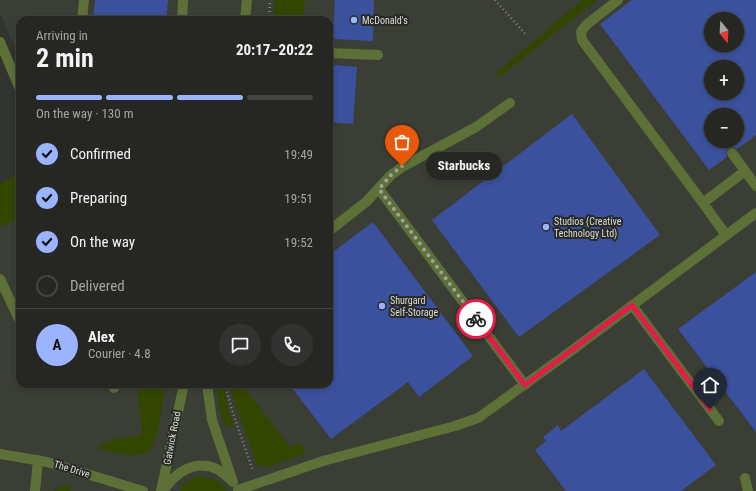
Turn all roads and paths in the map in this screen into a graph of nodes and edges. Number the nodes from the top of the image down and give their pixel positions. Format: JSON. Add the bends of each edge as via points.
{"nodes":[{"id":1,"x":84,"y":0,"type":"edge"},
{"id":2,"x":184,"y":0,"type":"edge"},
{"id":3,"x":247,"y":0,"type":"edge"},
{"id":4,"x":270,"y":0,"type":"edge"},
{"id":5,"x":496,"y":0,"type":"edge"},
{"id":6,"x":618,"y":0,"type":"edge"},
{"id":7,"x":82,"y":16,"type":"edge"},
{"id":8,"x":182,"y":16,"type":"edge"},
{"id":9,"x":245,"y":16,"type":"edge"},
{"id":10,"x":269,"y":16,"type":"edge"},
{"id":11,"x":527,"y":36,"type":"dead end"},
{"id":12,"x":0,"y":42,"type":"edge"},
{"id":13,"x":333,"y":53,"type":"edge"},
{"id":14,"x":378,"y":55,"type":"dead end"},
{"id":15,"x":16,"y":80,"type":"edge"},
{"id":16,"x":510,"y":103,"type":"dead end"},
{"id":17,"x":732,"y":153,"type":"dead end"},
{"id":18,"x":745,"y":171,"type":"junction"},
{"id":19,"x":756,"y":186,"type":"edge"},
{"id":20,"x":379,"y":189,"type":"junction"},
{"id":21,"x":703,"y":203,"type":"junction"},
{"id":22,"x":756,"y":213,"type":"edge"},
{"id":23,"x":333,"y":228,"type":"edge"},
{"id":24,"x":726,"y":235,"type":"junction"},
{"id":25,"x":0,"y":278,"type":"edge"},
{"id":26,"x":632,"y":305,"type":"junction"},
{"id":27,"x":16,"y":308,"type":"edge"},
{"id":28,"x":525,"y":385,"type":"junction"},
{"id":29,"x":183,"y":388,"type":"edge"},
{"id":30,"x":208,"y":388,"type":"edge"},
{"id":31,"x":226,"y":388,"type":"edge"},
{"id":32,"x":718,"y":421,"type":"dead end"},
{"id":33,"x":0,"y":454,"type":"edge"},
{"id":34,"x":38,"y":460,"type":"junction"},
{"id":35,"x":745,"y":478,"type":"dead end"},
{"id":36,"x":258,"y":483,"type":"junction"},
{"id":37,"x":237,"y":487,"type":"edge"},
{"id":38,"x":35,"y":491,"type":"edge"},
{"id":39,"x":142,"y":491,"type":"edge"},
{"id":40,"x":162,"y":491,"type":"edge"},
{"id":41,"x":748,"y":491,"type":"edge"}],
"edges":[{"from":1,"to":7,"type":"street"},
{"from":2,"to":8,"type":"street"},
{"from":3,"to":9,"type":"street"},
{"from":4,"to":10,"type":"path"},
{"from":5,"to":11,"type":"path"},
{"from":6,"to":21,"type":"street","via":[[586,25],[581,32],[582,40]]},
{"from":12,"to":15,"type":"street"},
{"from":13,"to":14,"type":"street"},
{"from":16,"to":20,"type":"street","via":[[476,127],[402,166]]},
{"from":17,"to":18,"type":"street"},
{"from":18,"to":19,"type":"street"},
{"from":18,"to":21,"type":"street"},
{"from":20,"to":23,"type":"street"},
{"from":20,"to":28,"type":"street"},
{"from":21,"to":24,"type":"street"},
{"from":22,"to":24,"type":"street"},
{"from":24,"to":26,"type":"street"},
{"from":25,"to":27,"type":"street"},
{"from":26,"to":28,"type":"street"},
{"from":26,"to":32,"type":"street"},
{"from":28,"to":36,"type":"street","via":[[474,420],[323,461]]},
{"from":29,"to":40,"type":"street","name":"Gatwick Road"},
{"from":30,"to":37,"type":"street","via":[[212,420]]},
{"from":31,"to":36,"type":"path"},
{"from":33,"to":34,"type":"street","name":"The Drive"},
{"from":34,"to":38,"type":"street"},
{"from":34,"to":39,"type":"street","name":"The Drive","via":[[62,465]]},
{"from":35,"to":41,"type":"street"},
{"from":36,"to":37,"type":"street"},
{"from":37,"to":40,"type":"street","via":[[214,467],[201,465],[177,476]]}]}
